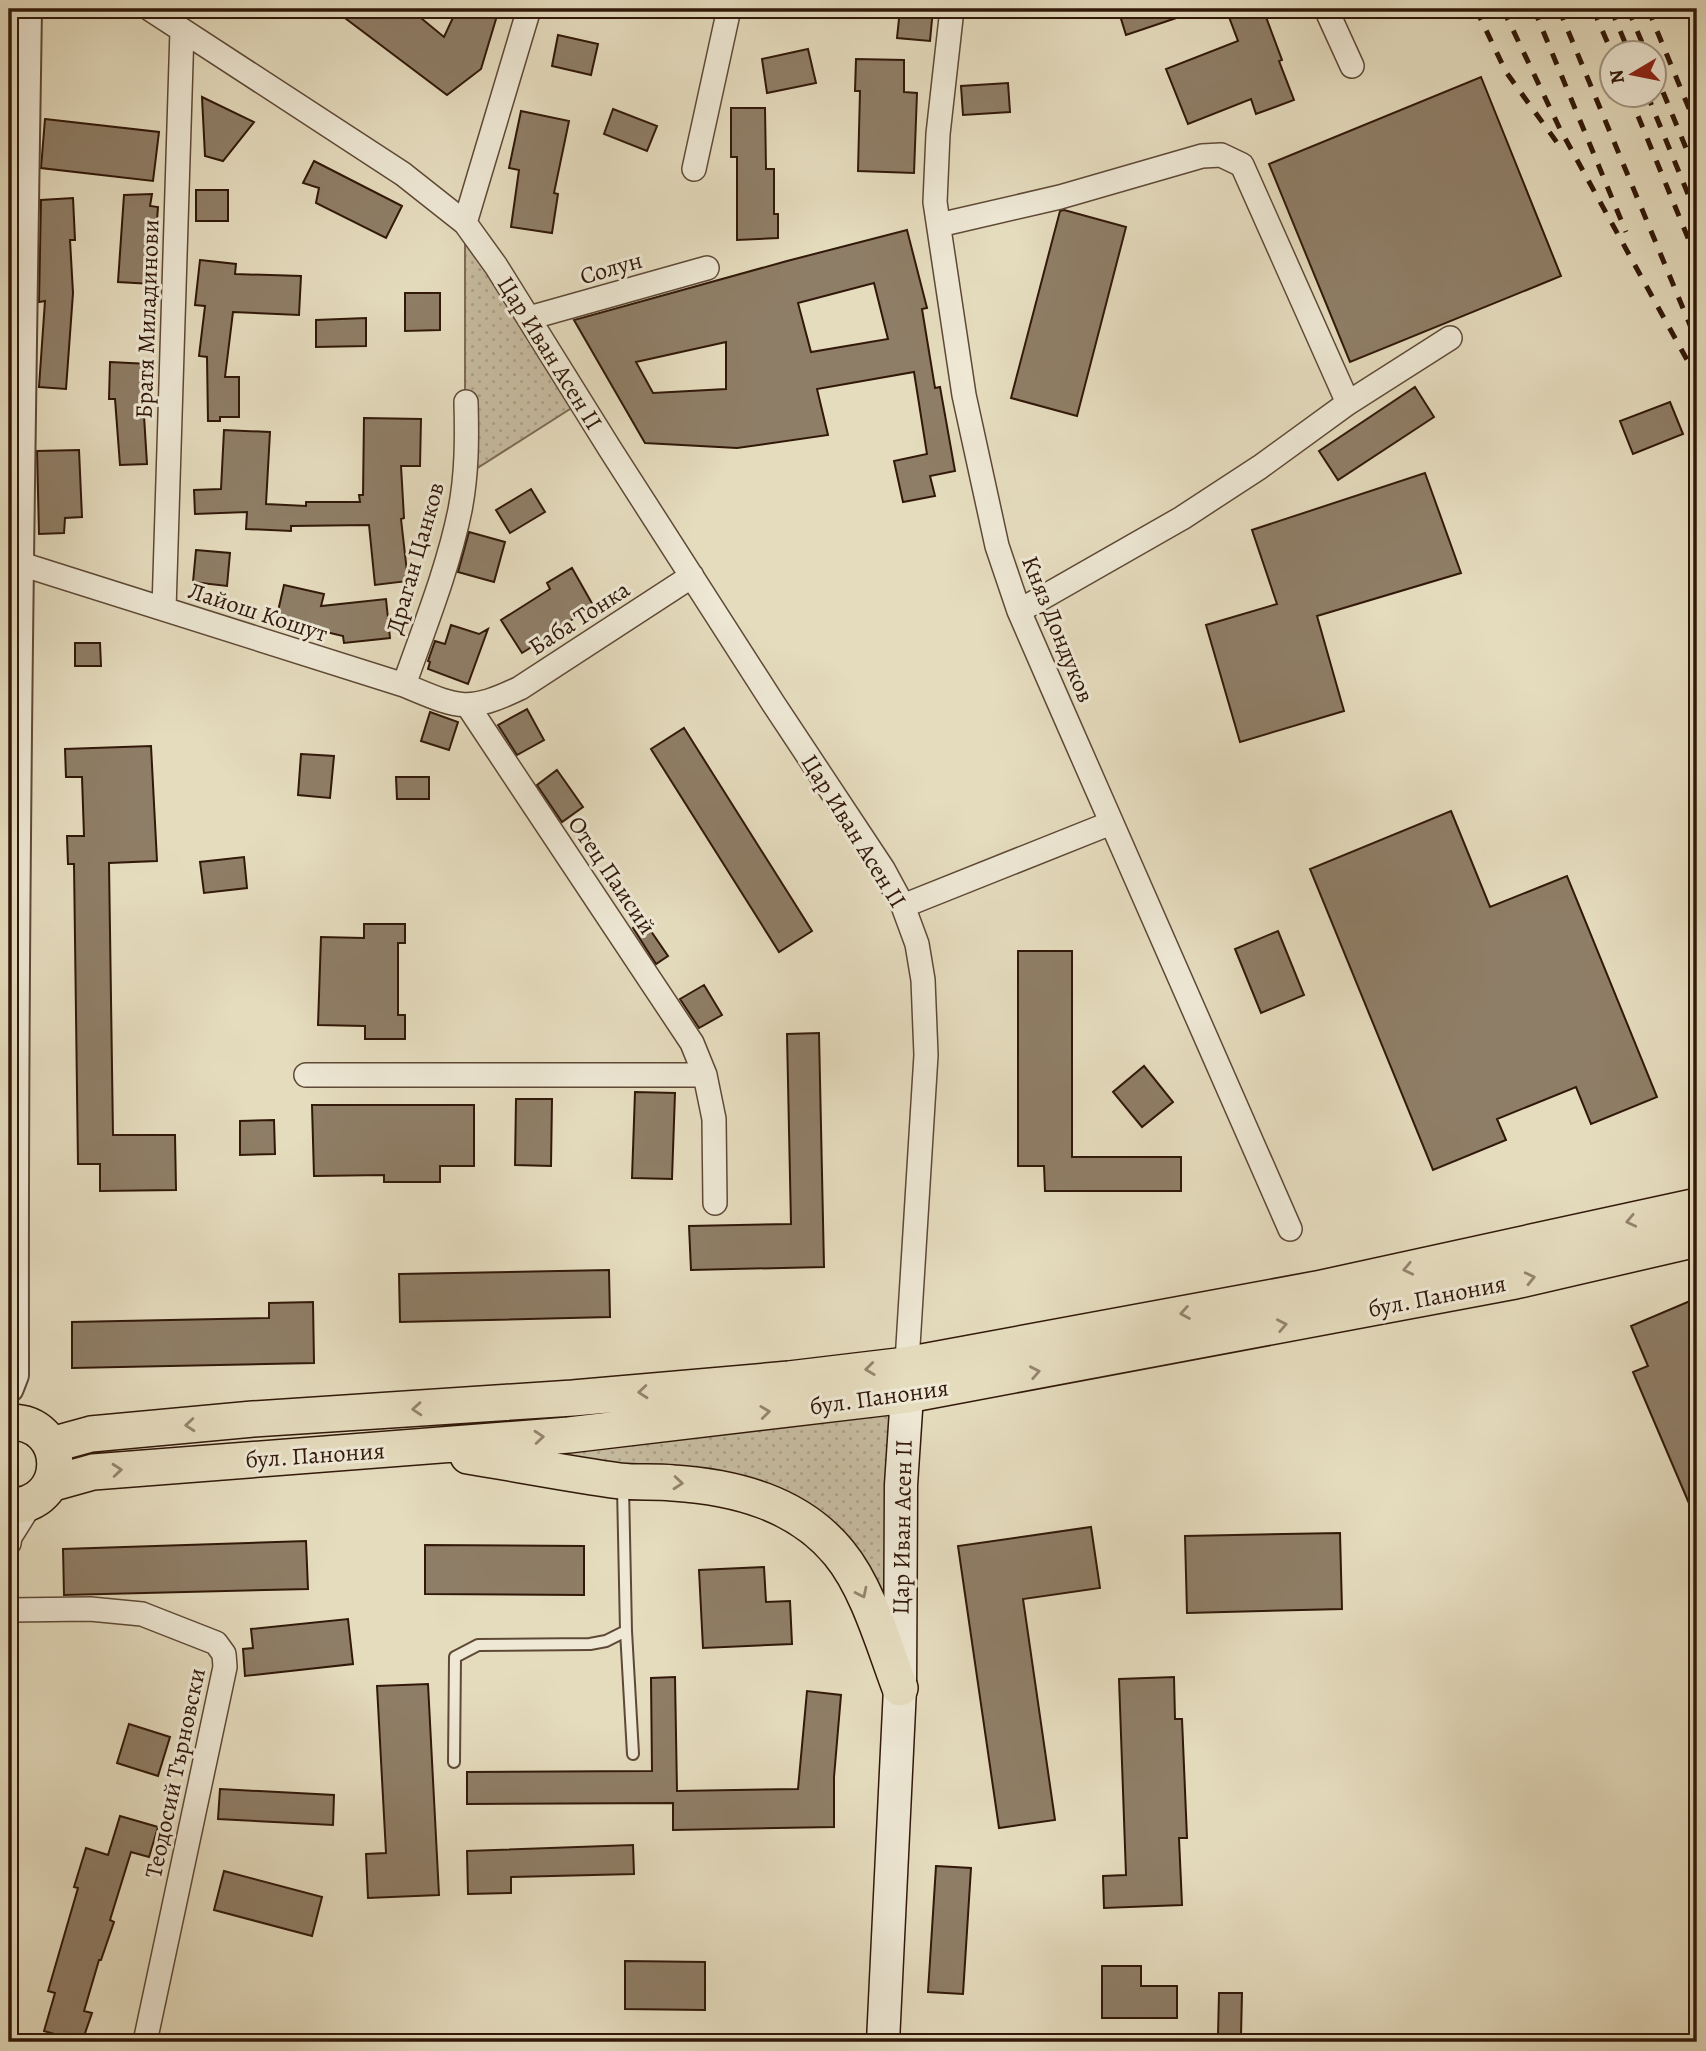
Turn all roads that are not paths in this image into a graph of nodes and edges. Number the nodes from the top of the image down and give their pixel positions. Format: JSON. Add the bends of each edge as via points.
{"nodes":[{"id":1,"x":27,"y":9,"type":"edge"},
{"id":2,"x":150,"y":9,"type":"edge"},
{"id":3,"x":529,"y":9,"type":"edge"},
{"id":4,"x":729,"y":9,"type":"edge"},
{"id":5,"x":952,"y":9,"type":"edge"},
{"id":6,"x":1326,"y":9,"type":"edge"},
{"id":7,"x":182,"y":30,"type":"junction"},
{"id":8,"x":1352,"y":66,"type":"dead end"},
{"id":9,"x":694,"y":169,"type":"dead end"},
{"id":10,"x":465,"y":223,"type":"junction"},
{"id":11,"x":939,"y":225,"type":"junction"},
{"id":12,"x":707,"y":268,"type":"dead end"},
{"id":13,"x":529,"y":318,"type":"junction"},
{"id":14,"x":1450,"y":338,"type":"dead end"},
{"id":15,"x":466,"y":402,"type":"dead end"},
{"id":16,"x":1348,"y":403,"type":"junction"},
{"id":17,"x":14,"y":560,"type":"edge"},
{"id":18,"x":692,"y":576,"type":"junction"},
{"id":19,"x":164,"y":609,"type":"junction"},
{"id":20,"x":1019,"y":611,"type":"junction"},
{"id":21,"x":404,"y":685,"type":"junction"},
{"id":22,"x":493,"y":701,"type":"joint"},
{"id":23,"x":468,"y":706,"type":"junction"},
{"id":24,"x":1111,"y":823,"type":"junction"},
{"id":25,"x":903,"y":906,"type":"junction"},
{"id":26,"x":306,"y":1075,"type":"dead end"},
{"id":27,"x":705,"y":1075,"type":"junction"},
{"id":28,"x":715,"y":1203,"type":"dead end"},
{"id":29,"x":1697,"y":1206,"type":"edge"},
{"id":30,"x":1290,"y":1228,"type":"dead end"},
{"id":31,"x":1697,"y":1239,"type":"edge"},
{"id":32,"x":964,"y":1370,"type":"junction"},
{"id":33,"x":906,"y":1380,"type":"junction"},
{"id":34,"x":11,"y":1382,"type":"edge"},
{"id":35,"x":30,"y":1431,"type":"edge"},
{"id":36,"x":416,"y":1448,"type":"junction"},
{"id":37,"x":623,"y":1481,"type":"junction"},
{"id":38,"x":20,"y":1518,"type":"edge"},
{"id":39,"x":9,"y":1610,"type":"edge"},
{"id":40,"x":626,"y":1631,"type":"junction"},
{"id":41,"x":900,"y":1688,"type":"junction"},
{"id":42,"x":633,"y":1754,"type":"dead end"},
{"id":43,"x":454,"y":1762,"type":"dead end"},
{"id":44,"x":145,"y":2042,"type":"edge"},
{"id":45,"x":883,"y":2042,"type":"edge"}],
"edges":[{"from":1,"to":17,"type":"street"},
{"from":2,"to":7,"type":"street","name":"Цар Иван Асен II"},
{"from":3,"to":10,"type":"street"},
{"from":4,"to":9,"type":"street"},
{"from":5,"to":11,"type":"street","name":"Княз Дондуков","via":[[938,134]]},
{"from":6,"to":8,"type":"street"},
{"from":7,"to":10,"type":"street","name":"Цар Иван Асен II","via":[[403,174]]},
{"from":7,"to":19,"type":"street","name":"Братя Миладинови"},
{"from":10,"to":13,"type":"street","name":"Цар Иван Асен II"},
{"from":11,"to":16,"type":"street","via":[[1060,197],[1202,156],[1221,155],[1242,165]]},
{"from":11,"to":20,"type":"street","name":"Княз Дондуков","via":[[964,395],[997,546]]},
{"from":12,"to":13,"type":"street","name":"Солун"},
{"from":13,"to":18,"type":"street","name":"Цар Иван Асен II"},
{"from":14,"to":16,"type":"street"},
{"from":15,"to":21,"type":"street","name":"Драган Цанков","via":[[466,463],[459,511]]},
{"from":16,"to":20,"type":"street","via":[[1182,518]]},
{"from":17,"to":19,"type":"street","name":"Лайош Кошут"},
{"from":17,"to":34,"type":"street"},
{"from":18,"to":22,"type":"street","name":"Баба Тонка"},
{"from":18,"to":25,"type":"street","name":"Цар Иван Асен II"},
{"from":19,"to":21,"type":"street","name":"Лайош Кошут"},
{"from":20,"to":24,"type":"street","name":"Княз Дондуков"},
{"from":21,"to":23,"type":"street","name":"Лайош Кошут"},
{"from":22,"to":23,"type":"street","name":"Лайош Кошут"},
{"from":23,"to":27,"type":"street","name":"Отец Паисий","via":[[692,1043]]},
{"from":24,"to":25,"type":"street"},
{"from":24,"to":30,"type":"street","name":"Княз Дондуков"},
{"from":25,"to":33,"type":"street","name":"Цар Иван Асен II","via":[[917,944],[923,980],[926,1055]]},
{"from":26,"to":27,"type":"street"},
{"from":27,"to":28,"type":"street","name":"Отец Паисий","via":[[714,1119]]},
{"from":29,"to":32,"type":"main road","name":"бул. Панония","one_way":true},
{"from":32,"to":31,"type":"main road","name":"бул. Панония","one_way":true,"via":[[1515,1281]]},
{"from":32,"to":33,"type":"main road","name":"бул. Панония"},
{"from":33,"to":35,"type":"main road","name":"бул. Панония","one_way":true,"via":[[789,1379],[90,1434]]},
{"from":36,"to":33,"type":"main road","name":"бул. Панония","one_way":true,"via":[[569,1435]]},
{"from":33,"to":41,"type":"main road","name":"Цар Иван Асен II"},
{"from":34,"to":35,"type":"street"},
{"from":35,"to":38,"type":"main road","name":"бул. Панония","via":[[55,1457],[55,1471]]},
{"from":36,"to":37,"type":"main road"},
{"from":38,"to":36,"type":"main road","name":"бул. Панония","one_way":true,"via":[[93,1472]]},
{"from":37,"to":40,"type":"lane"},
{"from":37,"to":41,"type":"main road","one_way":true,"via":[[674,1483],[754,1496],[815,1528],[840,1554],[859,1586]]},
{"from":39,"to":44,"type":"street","name":"Теодосий Търновски","via":[[142,1614],[216,1643],[224,1654],[225,1667]]},
{"from":40,"to":42,"type":"lane"},
{"from":40,"to":43,"type":"lane","via":[[590,1644],[478,1645],[455,1657]]},
{"from":41,"to":45,"type":"main road","name":"Цар Иван Асен II"}]}
